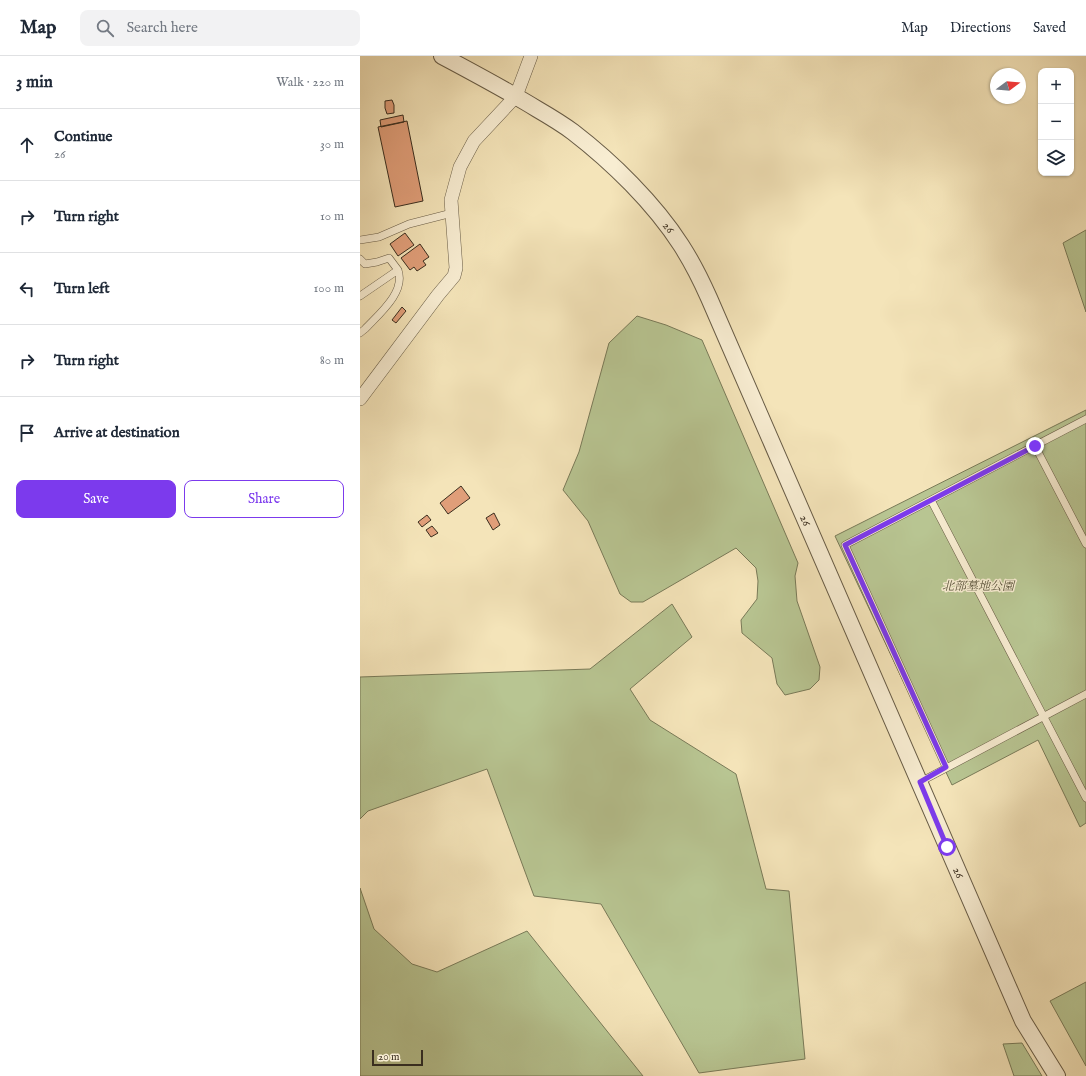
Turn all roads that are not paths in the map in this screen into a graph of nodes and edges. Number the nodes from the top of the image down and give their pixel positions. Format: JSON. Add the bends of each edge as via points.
{"nodes":[{"id":1,"x":442,"y":56,"type":"edge"},
{"id":2,"x":530,"y":56,"type":"edge"},
{"id":3,"x":516,"y":96,"type":"junction"},
{"id":4,"x":452,"y":213,"type":"junction"},
{"id":5,"x":360,"y":240,"type":"edge"},
{"id":6,"x":360,"y":259,"type":"edge"},
{"id":7,"x":398,"y":270,"type":"junction"},
{"id":8,"x":360,"y":296,"type":"edge"},
{"id":9,"x":360,"y":333,"type":"edge"},
{"id":10,"x":360,"y":399,"type":"edge"},
{"id":11,"x":1086,"y":419,"type":"edge"},
{"id":12,"x":1035,"y":446,"type":"junction"},
{"id":13,"x":931,"y":500,"type":"junction"},
{"id":14,"x":1086,"y":544,"type":"edge"},
{"id":15,"x":1086,"y":694,"type":"edge"},
{"id":16,"x":1042,"y":716,"type":"junction"},
{"id":17,"x":946,"y":767,"type":"junction"},
{"id":18,"x":920,"y":782,"type":"junction"},
{"id":19,"x":1086,"y":798,"type":"edge"},
{"id":20,"x":1057,"y":1076,"type":"edge"}],
"edges":[{"from":1,"to":3,"type":"street","name":"26"},
{"from":2,"to":3,"type":"street"},
{"from":3,"to":4,"type":"street","via":[[474,141],[460,167],[451,200]]},
{"from":3,"to":18,"type":"street","name":"26","via":[[572,131],[606,158],[645,199],[681,244],[709,298]]},
{"from":4,"to":5,"type":"lane","via":[[409,224],[379,237]]},
{"from":4,"to":10,"type":"street","via":[[456,268],[454,276]]},
{"from":6,"to":7,"type":"lane","via":[[365,264],[389,258]]},
{"from":7,"to":8,"type":"lane"},
{"from":7,"to":9,"type":"lane","via":[[401,276],[396,294]]},
{"from":11,"to":12,"type":"lane"},
{"from":12,"to":13,"type":"lane"},
{"from":12,"to":14,"type":"lane"},
{"from":13,"to":16,"type":"lane"},
{"from":13,"to":17,"type":"lane","via":[[845,545]]},
{"from":15,"to":16,"type":"lane"},
{"from":16,"to":17,"type":"lane"},
{"from":16,"to":19,"type":"lane"},
{"from":17,"to":18,"type":"lane"},
{"from":18,"to":20,"type":"street","name":"26","via":[[1023,1021]]}]}
